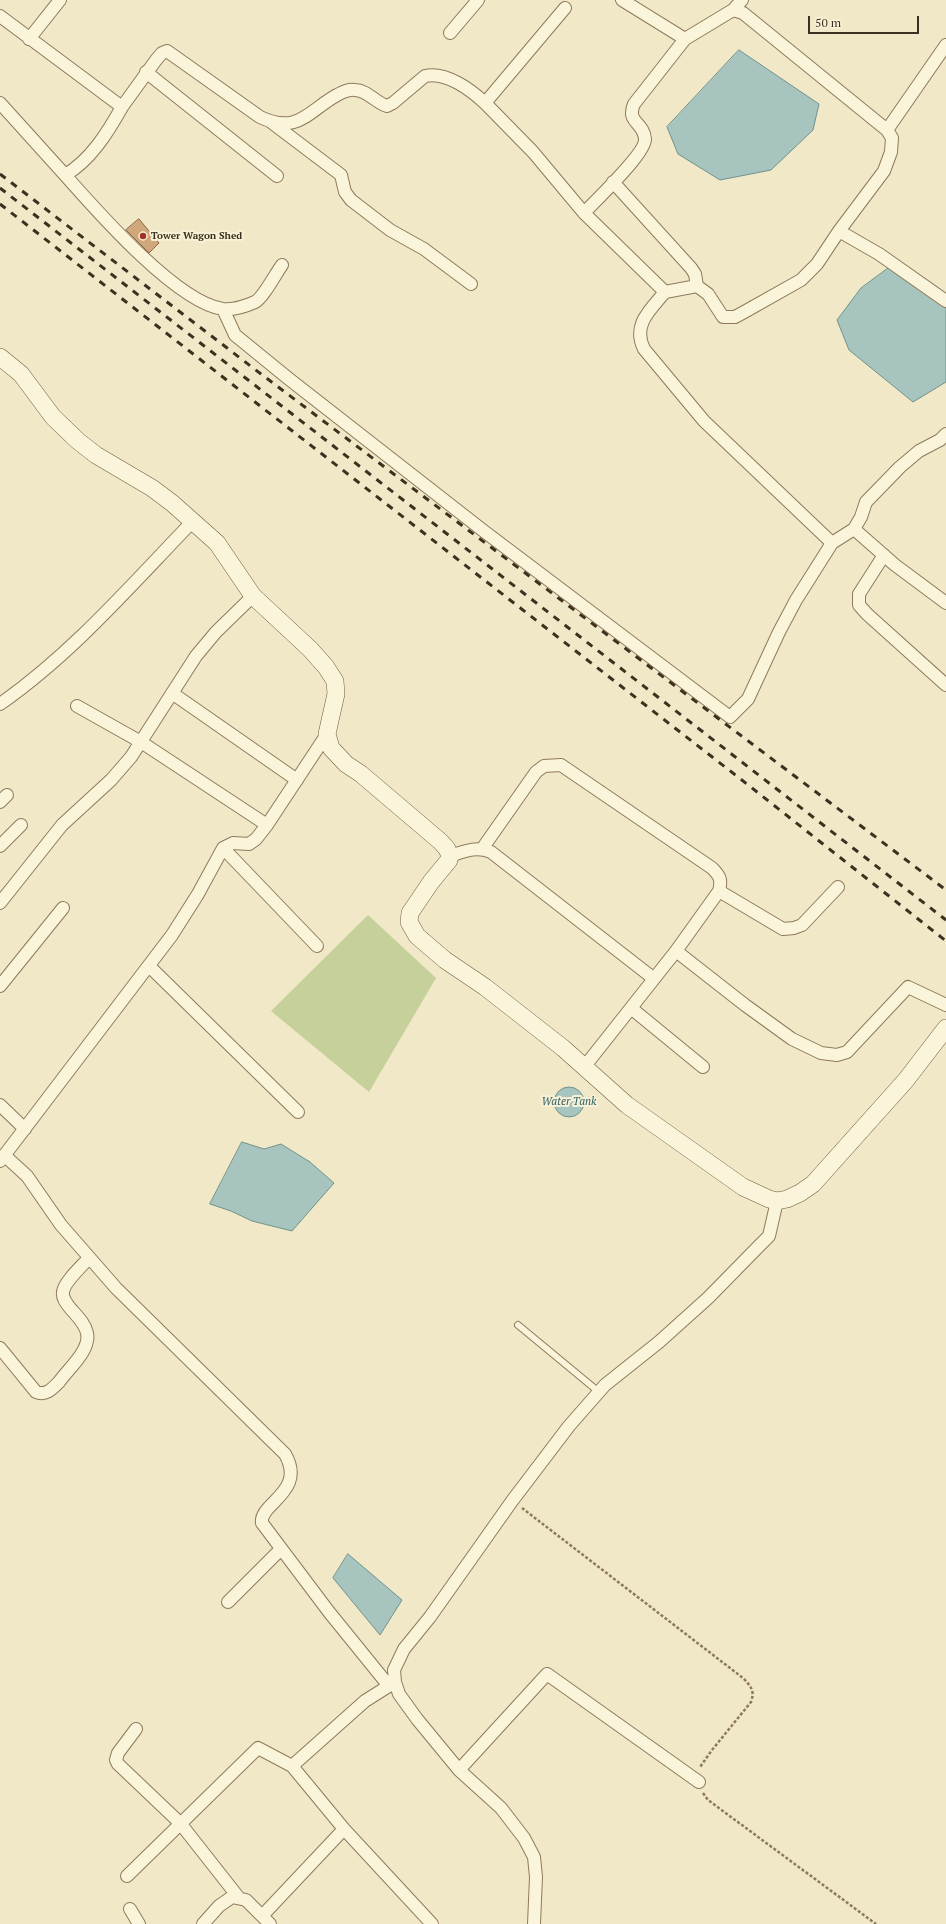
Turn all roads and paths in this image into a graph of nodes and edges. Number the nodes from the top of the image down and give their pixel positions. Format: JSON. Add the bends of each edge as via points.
{"nodes":[{"id":1,"x":60,"y":0,"type":"edge"},
{"id":2,"x":478,"y":0,"type":"edge"},
{"id":3,"x":622,"y":0,"type":"edge"},
{"id":4,"x":742,"y":0,"type":"edge"},
{"id":5,"x":565,"y":8,"type":"dead end"},
{"id":6,"x":733,"y":10,"type":"junction"},
{"id":7,"x":0,"y":16,"type":"edge"},
{"id":8,"x":450,"y":33,"type":"dead end"},
{"id":9,"x":29,"y":39,"type":"junction"},
{"id":10,"x":685,"y":39,"type":"junction"},
{"id":11,"x":946,"y":45,"type":"edge"},
{"id":12,"x":146,"y":72,"type":"junction"},
{"id":13,"x":0,"y":103,"type":"edge"},
{"id":14,"x":485,"y":103,"type":"junction"},
{"id":15,"x":122,"y":108,"type":"junction"},
{"id":16,"x":271,"y":122,"type":"junction"},
{"id":17,"x":887,"y":130,"type":"junction"},
{"id":18,"x":65,"y":175,"type":"junction"},
{"id":19,"x":277,"y":176,"type":"dead end"},
{"id":20,"x":613,"y":182,"type":"junction"},
{"id":21,"x":584,"y":213,"type":"junction"},
{"id":22,"x":839,"y":231,"type":"junction"},
{"id":23,"x":282,"y":265,"type":"dead end"},
{"id":24,"x":471,"y":284,"type":"dead end"},
{"id":25,"x":697,"y":286,"type":"junction"},
{"id":26,"x":666,"y":292,"type":"junction"},
{"id":27,"x":946,"y":301,"type":"edge"},
{"id":28,"x":223,"y":309,"type":"junction"},
{"id":29,"x":2,"y":362,"type":"edge"},
{"id":30,"x":946,"y":434,"type":"edge"},
{"id":31,"x":194,"y":520,"type":"junction"},
{"id":32,"x":854,"y":528,"type":"junction"},
{"id":33,"x":832,"y":543,"type":"junction"},
{"id":34,"x":884,"y":555,"type":"junction"},
{"id":35,"x":252,"y":596,"type":"junction"},
{"id":36,"x":946,"y":603,"type":"edge"},
{"id":37,"x":946,"y":684,"type":"edge"},
{"id":38,"x":172,"y":692,"type":"junction"},
{"id":39,"x":0,"y":704,"type":"edge"},
{"id":40,"x":77,"y":706,"type":"dead end"},
{"id":41,"x":327,"y":734,"type":"junction"},
{"id":42,"x":141,"y":742,"type":"junction"},
{"id":43,"x":297,"y":780,"type":"junction"},
{"id":44,"x":21,"y":825,"type":"dead end"},
{"id":45,"x":267,"y":825,"type":"junction"},
{"id":46,"x":0,"y":846,"type":"edge"},
{"id":47,"x":223,"y":848,"type":"junction"},
{"id":48,"x":482,"y":849,"type":"junction"},
{"id":49,"x":450,"y":856,"type":"junction"},
{"id":50,"x":838,"y":887,"type":"dead end"},
{"id":51,"x":719,"y":891,"type":"junction"},
{"id":52,"x":0,"y":903,"type":"edge"},
{"id":53,"x":63,"y":908,"type":"dead end"},
{"id":54,"x":317,"y":946,"type":"dead end"},
{"id":55,"x":676,"y":951,"type":"junction"},
{"id":56,"x":149,"y":966,"type":"junction"},
{"id":57,"x":654,"y":978,"type":"junction"},
{"id":58,"x":0,"y":986,"type":"edge"},
{"id":59,"x":946,"y":1005,"type":"edge"},
{"id":60,"x":631,"y":1008,"type":"junction"},
{"id":61,"x":946,"y":1028,"type":"edge"},
{"id":62,"x":585,"y":1066,"type":"junction"},
{"id":63,"x":704,"y":1067,"type":"dead end"},
{"id":64,"x":0,"y":1105,"type":"edge"},
{"id":65,"x":298,"y":1112,"type":"dead end"},
{"id":66,"x":25,"y":1129,"type":"junction"},
{"id":67,"x":2,"y":1158,"type":"edge"},
{"id":68,"x":777,"y":1201,"type":"junction"},
{"id":69,"x":89,"y":1258,"type":"junction"},
{"id":70,"x":518,"y":1325,"type":"dead end"},
{"id":71,"x":0,"y":1348,"type":"edge"},
{"id":72,"x":599,"y":1392,"type":"junction"},
{"id":73,"x":512,"y":1501,"type":"junction"},
{"id":74,"x":281,"y":1549,"type":"junction"},
{"id":75,"x":228,"y":1602,"type":"dead end"},
{"id":76,"x":392,"y":1684,"type":"junction"},
{"id":77,"x":136,"y":1729,"type":"dead end"},
{"id":78,"x":292,"y":1766,"type":"junction"},
{"id":79,"x":459,"y":1770,"type":"junction"},
{"id":80,"x":699,"y":1782,"type":"junction"},
{"id":81,"x":180,"y":1823,"type":"junction"},
{"id":82,"x":344,"y":1829,"type":"junction"},
{"id":83,"x":127,"y":1876,"type":"dead end"},
{"id":84,"x":239,"y":1898,"type":"junction"},
{"id":85,"x":130,"y":1909,"type":"dead end"},
{"id":86,"x":266,"y":1920,"type":"edge"},
{"id":87,"x":139,"y":1924,"type":"edge"},
{"id":88,"x":203,"y":1924,"type":"edge"},
{"id":89,"x":432,"y":1924,"type":"edge"},
{"id":90,"x":534,"y":1924,"type":"edge"},
{"id":91,"x":876,"y":1924,"type":"edge"}],
"edges":[{"from":1,"to":9,"type":"street"},
{"from":2,"to":8,"type":"street"},
{"from":3,"to":10,"type":"street"},
{"from":4,"to":6,"type":"street"},
{"from":5,"to":14,"type":"street"},
{"from":6,"to":10,"type":"street"},
{"from":6,"to":17,"type":"street","via":[[754,21]]},
{"from":7,"to":9,"type":"street"},
{"from":9,"to":15,"type":"street"},
{"from":10,"to":20,"type":"street","via":[[634,104],[632,119],[644,133],[645,142],[638,155]]},
{"from":11,"to":17,"type":"street"},
{"from":12,"to":15,"type":"street"},
{"from":12,"to":16,"type":"street","via":[[162,53],[167,51],[260,117]]},
{"from":12,"to":19,"type":"street"},
{"from":13,"to":18,"type":"street"},
{"from":14,"to":16,"type":"street","via":[[451,80],[432,74],[420,78],[399,99],[387,106],[366,93],[347,90],[293,123]]},
{"from":14,"to":21,"type":"street","via":[[533,152]]},
{"from":15,"to":18,"type":"street","via":[[93,151],[76,169]]},
{"from":16,"to":24,"type":"street","via":[[341,175],[342,187],[351,200],[390,230],[424,249]]},
{"from":17,"to":22,"type":"street","via":[[892,138],[891,152],[884,171]]},
{"from":18,"to":28,"type":"street","via":[[131,245],[174,284],[200,301]]},
{"from":20,"to":21,"type":"street"},
{"from":20,"to":25,"type":"street","via":[[691,268]]},
{"from":21,"to":26,"type":"street"},
{"from":22,"to":25,"type":"street","via":[[817,264],[800,280],[735,317],[723,317],[708,294]]},
{"from":22,"to":27,"type":"street","via":[[879,254]]},
{"from":23,"to":28,"type":"street","via":[[257,301]]},
{"from":25,"to":26,"type":"street"},
{"from":26,"to":33,"type":"street","via":[[649,311],[639,330],[639,340],[644,349],[704,421]]},
{"from":28,"to":33,"type":"street","via":[[235,334],[289,379],[484,532],[730,717],[748,699],[796,600]]},
{"from":29,"to":31,"type":"street","via":[[21,374],[53,417],[78,441],[96,455],[152,488]]},
{"from":30,"to":32,"type":"street","via":[[900,467],[866,502]]},
{"from":31,"to":35,"type":"street","via":[[217,543]]},
{"from":31,"to":39,"type":"street","via":[[90,628]]},
{"from":32,"to":33,"type":"street"},
{"from":32,"to":34,"type":"street"},
{"from":34,"to":36,"type":"street"},
{"from":34,"to":37,"type":"street","via":[[859,594],[859,604]]},
{"from":35,"to":38,"type":"street","via":[[205,644]]},
{"from":35,"to":41,"type":"street","via":[[310,649],[335,681],[336,694]]},
{"from":38,"to":42,"type":"street"},
{"from":38,"to":43,"type":"street"},
{"from":40,"to":42,"type":"street"},
{"from":41,"to":43,"type":"street"},
{"from":41,"to":49,"type":"street","via":[[331,748],[346,764],[431,832]]},
{"from":42,"to":45,"type":"street"},
{"from":42,"to":52,"type":"street","via":[[111,780],[62,825]]},
{"from":43,"to":45,"type":"street"},
{"from":44,"to":46,"type":"street"},
{"from":45,"to":47,"type":"street","via":[[256,839],[248,844],[233,843]]},
{"from":47,"to":54,"type":"street"},
{"from":47,"to":56,"type":"street","via":[[172,935]]},
{"from":48,"to":49,"type":"street"},
{"from":48,"to":51,"type":"street","via":[[536,772],[544,766],[561,765],[712,868],[719,875]]},
{"from":48,"to":57,"type":"street","via":[[500,857]]},
{"from":49,"to":62,"type":"street","via":[[410,913],[412,929],[445,960],[486,987]]},
{"from":50,"to":51,"type":"street","via":[[802,925],[783,929]]},
{"from":51,"to":55,"type":"street"},
{"from":53,"to":58,"type":"street"},
{"from":55,"to":57,"type":"street"},
{"from":55,"to":59,"type":"street","via":[[792,1039],[821,1053],[836,1055],[847,1052],[908,986]]},
{"from":56,"to":65,"type":"street"},
{"from":56,"to":66,"type":"street"},
{"from":57,"to":60,"type":"street"},
{"from":60,"to":62,"type":"street"},
{"from":60,"to":63,"type":"street"},
{"from":61,"to":68,"type":"street","via":[[906,1080],[813,1184],[800,1193]]},
{"from":62,"to":68,"type":"street","via":[[609,1091],[697,1155],[756,1194]]},
{"from":64,"to":66,"type":"street"},
{"from":66,"to":67,"type":"street"},
{"from":67,"to":69,"type":"street","via":[[27,1176],[61,1225]]},
{"from":68,"to":72,"type":"street","via":[[768,1236],[759,1246],[702,1303]]},
{"from":69,"to":71,"type":"street","via":[[65,1285],[63,1291],[63,1298],[84,1326],[87,1334],[86,1345],[54,1387],[47,1393],[36,1392]]},
{"from":69,"to":74,"type":"street","via":[[116,1288],[285,1454],[290,1462],[290,1481],[262,1520],[265,1529]]},
{"from":70,"to":72,"type":"lane"},
{"from":72,"to":73,"type":"street","via":[[569,1426]]},
{"from":73,"to":76,"type":"street","via":[[430,1617],[404,1649],[394,1670]]},
{"from":73,"to":80,"type":"path","via":[[743,1678],[751,1687],[754,1695],[751,1702],[701,1765],[698,1773]]},
{"from":74,"to":75,"type":"street"},
{"from":74,"to":76,"type":"street"},
{"from":76,"to":78,"type":"street","via":[[365,1701]]},
{"from":76,"to":79,"type":"street"},
{"from":77,"to":81,"type":"street","via":[[118,1753],[116,1760]]},
{"from":78,"to":81,"type":"street","via":[[258,1748]]},
{"from":78,"to":82,"type":"street"},
{"from":79,"to":80,"type":"street","via":[[547,1674]]},
{"from":79,"to":90,"type":"street","via":[[501,1808],[524,1838],[534,1857]]},
{"from":80,"to":91,"type":"path","via":[[702,1793],[708,1800]]},
{"from":81,"to":83,"type":"street"},
{"from":81,"to":84,"type":"street"},
{"from":82,"to":86,"type":"street"},
{"from":82,"to":89,"type":"street"},
{"from":84,"to":86,"type":"street","via":[[246,1900]]},
{"from":84,"to":88,"type":"street","via":[[232,1897],[226,1900]]},
{"from":85,"to":87,"type":"street"}]}
